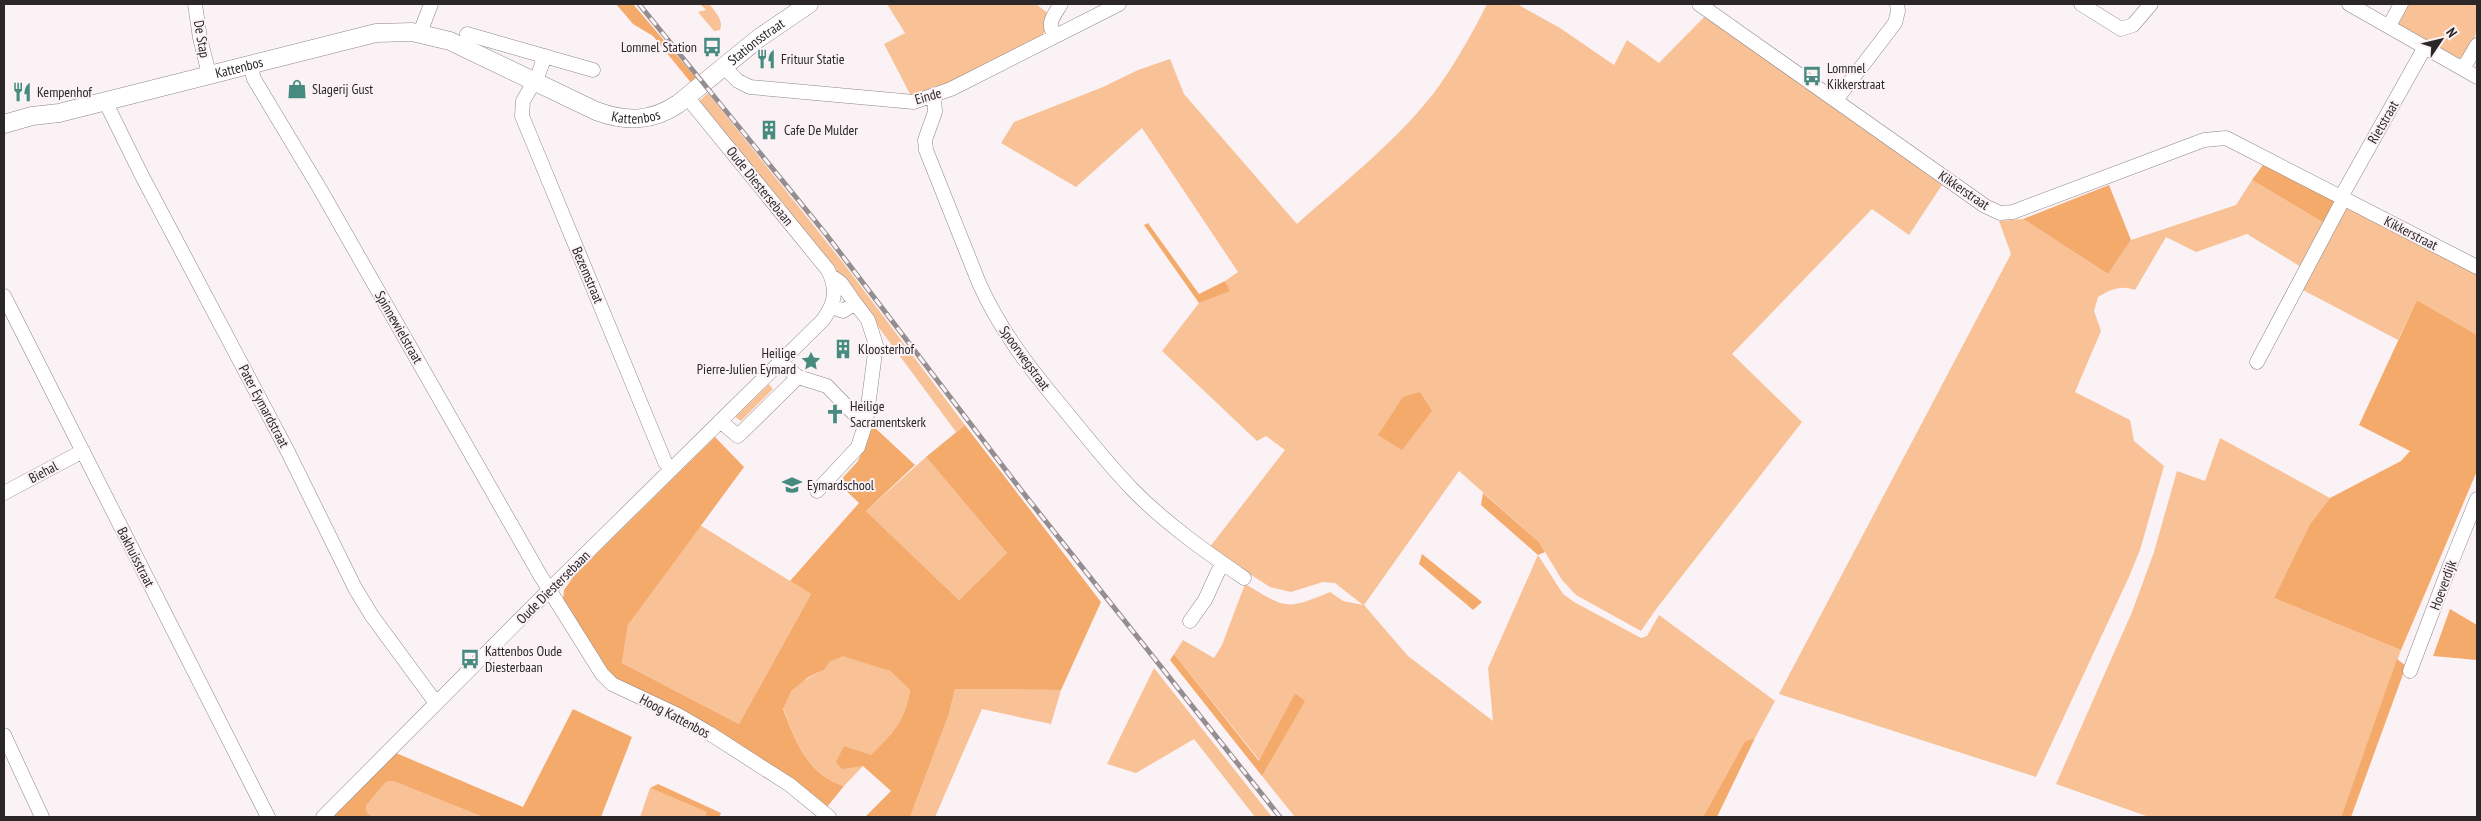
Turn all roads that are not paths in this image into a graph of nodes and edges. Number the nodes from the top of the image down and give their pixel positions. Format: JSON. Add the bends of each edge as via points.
{"nodes":[{"id":1,"x":195,"y":4,"type":"edge"},
{"id":2,"x":431,"y":4,"type":"edge"},
{"id":3,"x":809,"y":4,"type":"edge"},
{"id":4,"x":1062,"y":4,"type":"edge"},
{"id":5,"x":1119,"y":4,"type":"edge"},
{"id":6,"x":1699,"y":4,"type":"edge"},
{"id":7,"x":1897,"y":4,"type":"edge"},
{"id":8,"x":2081,"y":4,"type":"edge"},
{"id":9,"x":2152,"y":4,"type":"edge"},
{"id":10,"x":2349,"y":4,"type":"edge"},
{"id":11,"x":2401,"y":4,"type":"edge"},
{"id":12,"x":2389,"y":26,"type":"junction"},
{"id":13,"x":420,"y":33,"type":"junction"},
{"id":14,"x":467,"y":34,"type":"dead end"},
{"id":15,"x":1056,"y":36,"type":"junction"},
{"id":16,"x":2477,"y":44,"type":"edge"},
{"id":17,"x":2426,"y":47,"type":"junction"},
{"id":18,"x":545,"y":56,"type":"junction"},
{"id":19,"x":250,"y":64,"type":"junction"},
{"id":20,"x":724,"y":67,"type":"junction"},
{"id":21,"x":2464,"y":69,"type":"junction"},
{"id":22,"x":593,"y":70,"type":"dead end"},
{"id":23,"x":209,"y":74,"type":"junction"},
{"id":24,"x":2477,"y":76,"type":"edge"},
{"id":25,"x":534,"y":80,"type":"junction"},
{"id":26,"x":705,"y":83,"type":"joint"},
{"id":27,"x":687,"y":97,"type":"junction"},
{"id":28,"x":934,"y":97,"type":"junction"},
{"id":29,"x":1836,"y":100,"type":"junction"},
{"id":30,"x":105,"y":101,"type":"junction"},
{"id":31,"x":59,"y":113,"type":"junction"},
{"id":32,"x":4,"y":124,"type":"edge"},
{"id":33,"x":4,"y":133,"type":"edge"},
{"id":34,"x":2343,"y":197,"type":"junction"},
{"id":35,"x":2477,"y":266,"type":"edge"},
{"id":36,"x":831,"y":275,"type":"junction"},
{"id":37,"x":4,"y":296,"type":"edge"},
{"id":38,"x":855,"y":303,"type":"junction"},
{"id":39,"x":832,"y":307,"type":"junction"},
{"id":40,"x":780,"y":362,"type":"junction"},
{"id":41,"x":2258,"y":362,"type":"dead end"},
{"id":42,"x":798,"y":378,"type":"junction"},
{"id":43,"x":720,"y":421,"type":"junction"},
{"id":44,"x":866,"y":422,"type":"junction"},
{"id":45,"x":83,"y":451,"type":"junction"},
{"id":46,"x":671,"y":470,"type":"junction"},
{"id":47,"x":817,"y":492,"type":"dead end"},
{"id":48,"x":4,"y":493,"type":"edge"},
{"id":49,"x":2477,"y":499,"type":"edge"},
{"id":50,"x":1222,"y":563,"type":"junction"},
{"id":51,"x":1244,"y":578,"type":"dead end"},
{"id":52,"x":549,"y":590,"type":"junction"},
{"id":53,"x":1190,"y":621,"type":"dead end"},
{"id":54,"x":2410,"y":671,"type":"dead end"},
{"id":55,"x":436,"y":703,"type":"junction"},
{"id":56,"x":4,"y":735,"type":"edge"},
{"id":57,"x":42,"y":817,"type":"edge"},
{"id":58,"x":268,"y":817,"type":"edge"},
{"id":59,"x":323,"y":817,"type":"edge"},
{"id":60,"x":829,"y":817,"type":"edge"}],
"edges":[{"from":1,"to":23,"type":"street","name":"De Stap"},
{"from":2,"to":13,"type":"street"},
{"from":3,"to":20,"type":"main road","name":"Stationsstraat"},
{"from":4,"to":15,"type":"street","via":[[1050,24],[1050,30]]},
{"from":5,"to":15,"type":"street","name":"Einde"},
{"from":6,"to":29,"type":"street","name":"Kikkerstraat"},
{"from":7,"to":29,"type":"street","via":[[1896,23]]},
{"from":8,"to":9,"type":"street","via":[[2120,29],[2133,26]]},
{"from":10,"to":12,"type":"street"},
{"from":11,"to":12,"type":"street"},
{"from":12,"to":17,"type":"street"},
{"from":13,"to":19,"type":"main road","name":"Kattenbos","via":[[376,33]]},
{"from":13,"to":25,"type":"main road","name":"Kattenbos","via":[[455,43]]},
{"from":14,"to":18,"type":"street"},
{"from":15,"to":28,"type":"street","name":"Einde"},
{"from":16,"to":21,"type":"street"},
{"from":17,"to":21,"type":"street"},
{"from":17,"to":34,"type":"street","name":"Rietstraat"},
{"from":18,"to":22,"type":"street"},
{"from":18,"to":25,"type":"street"},
{"from":19,"to":23,"type":"main road","name":"Kattenbos"},
{"from":19,"to":52,"type":"street","name":"Spinnewielstraat","via":[[254,79]]},
{"from":20,"to":26,"type":"main road","name":"Stationsstraat"},
{"from":20,"to":28,"type":"street","name":"Einde","via":[[738,81],[750,87],[903,102]]},
{"from":21,"to":24,"type":"street"},
{"from":23,"to":30,"type":"main road","name":"Kattenbos"},
{"from":25,"to":27,"type":"main road","name":"Kattenbos","via":[[596,110],[633,120],[657,115]]},
{"from":25,"to":46,"type":"street","name":"Bezemstraat","via":[[522,101],[522,116]]},
{"from":26,"to":27,"type":"main road","name":"Kattenbos"},
{"from":27,"to":36,"type":"street","name":"Oude Diestersebaan"},
{"from":28,"to":50,"type":"street","name":"Spoorwegstraat","via":[[935,112],[925,140],[926,150],[988,304],[1011,342],[1132,489],[1193,543]]},
{"from":29,"to":34,"type":"street","name":"Kikkerstraat","via":[[1985,206],[2000,213],[2013,212],[2218,137],[2260,154]]},
{"from":30,"to":31,"type":"main road","name":"Kattenbos"},
{"from":30,"to":55,"type":"street","name":"Pater Eymardstraat","via":[[288,452],[355,588]]},
{"from":31,"to":32,"type":"main road","name":"Kattenbos"},
{"from":31,"to":33,"type":"main road","name":"Kattenbos"},
{"from":34,"to":35,"type":"street","name":"Kikkerstraat"},
{"from":34,"to":41,"type":"street"},
{"from":36,"to":38,"type":"street","name":"Oude Diestersebaan"},
{"from":36,"to":39,"type":"street","via":[[834,287]]},
{"from":37,"to":45,"type":"street","name":"Bakhuisstraat"},
{"from":38,"to":39,"type":"street","via":[[843,310]]},
{"from":38,"to":44,"type":"street","name":"Oude Diestersebaan","via":[[868,320],[876,345]]},
{"from":39,"to":40,"type":"street","name":"Oude Diestersebaan"},
{"from":40,"to":42,"type":"street"},
{"from":40,"to":43,"type":"street","name":"Oude Diestersebaan"},
{"from":42,"to":43,"type":"street","via":[[738,436]]},
{"from":42,"to":44,"type":"street","via":[[822,383],[832,389],[858,418]]},
{"from":43,"to":46,"type":"street","name":"Oude Diestersebaan"},
{"from":44,"to":47,"type":"street","name":"Oude Diestersebaan","via":[[858,446]]},
{"from":45,"to":48,"type":"street","name":"Biehal"},
{"from":45,"to":58,"type":"street","name":"Bakhuisstraat"},
{"from":46,"to":52,"type":"street","name":"Oude Diestersebaan"},
{"from":49,"to":54,"type":"street","name":"Hoeverdijk"},
{"from":50,"to":51,"type":"street","name":"Spoorwegstraat"},
{"from":50,"to":53,"type":"street","via":[[1205,600]]},
{"from":52,"to":55,"type":"street","name":"Oude Diestersebaan"},
{"from":52,"to":60,"type":"street","name":"Hoog Kattenbos","via":[[607,680],[709,733],[790,785]]},
{"from":55,"to":59,"type":"street","name":"Oude Diestersebaan"},
{"from":56,"to":57,"type":"street"}]}
